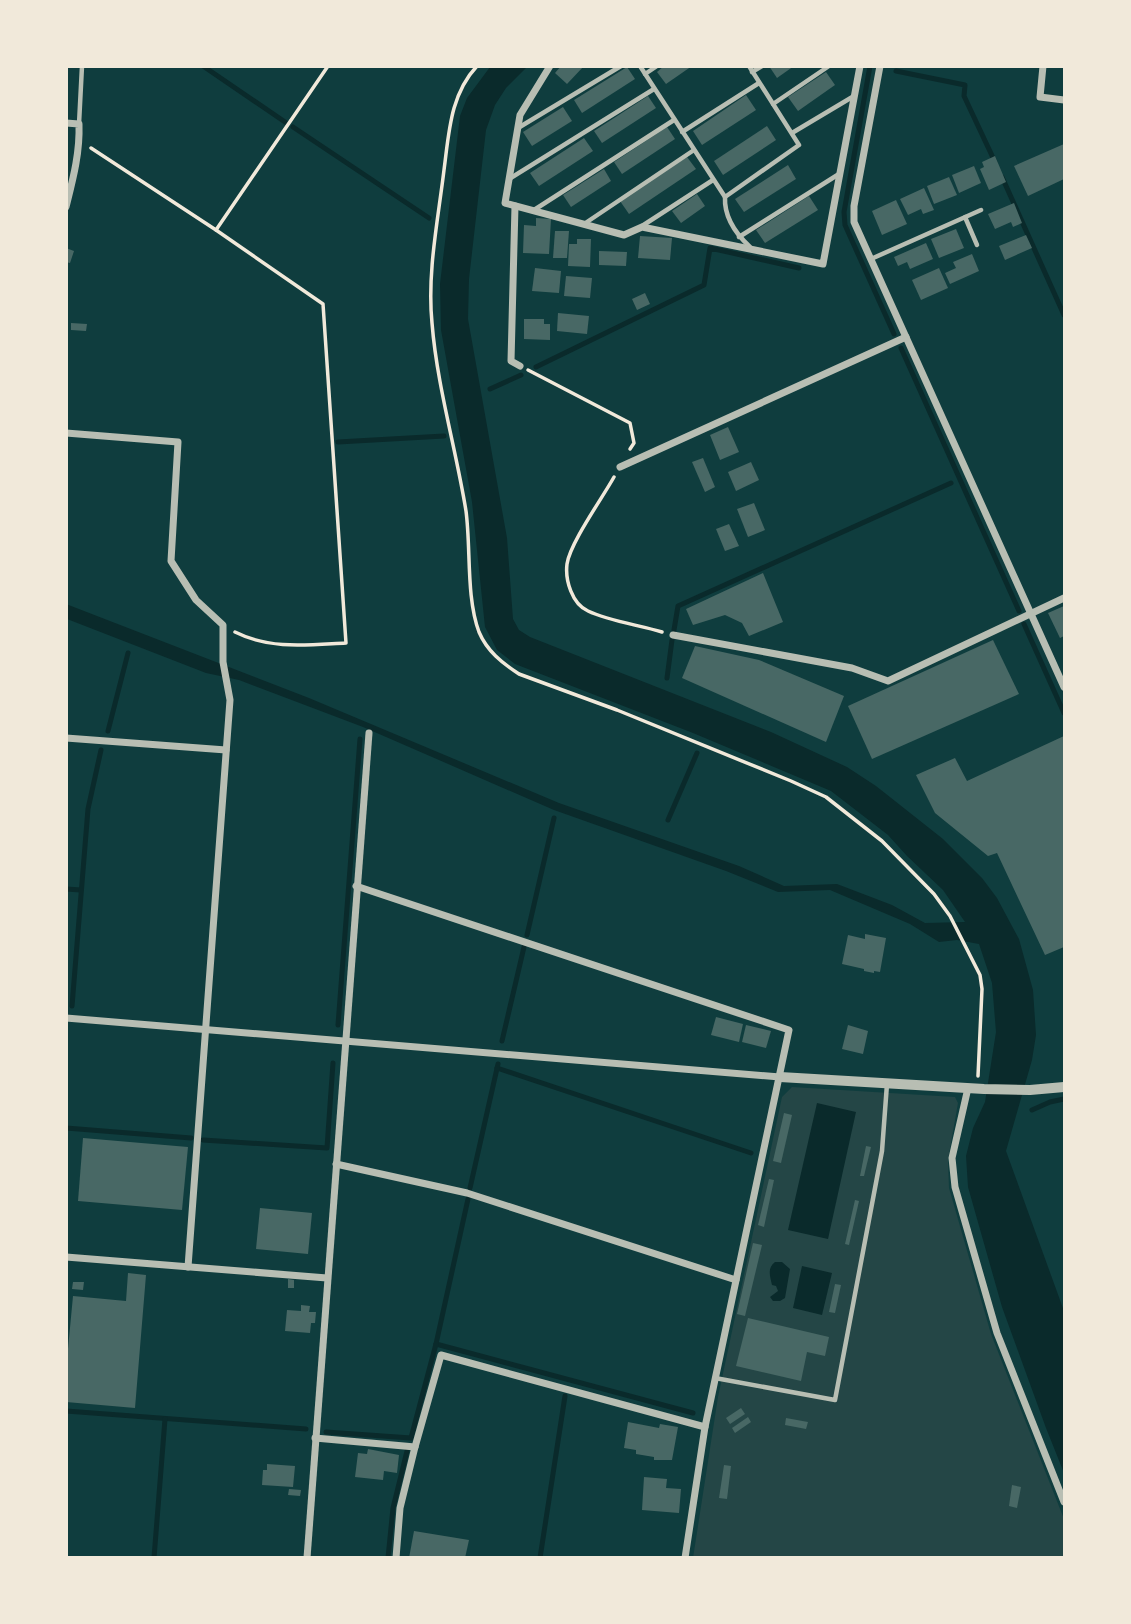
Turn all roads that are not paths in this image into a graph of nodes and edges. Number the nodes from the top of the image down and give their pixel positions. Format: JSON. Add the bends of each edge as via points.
{"nodes":[{"id":1,"x":82,"y":66,"type":"edge"},
{"id":2,"x":550,"y":66,"type":"edge"},
{"id":3,"x":621,"y":66,"type":"edge"},
{"id":4,"x":640,"y":66,"type":"edge"},
{"id":5,"x":657,"y":66,"type":"edge"},
{"id":6,"x":748,"y":66,"type":"edge"},
{"id":7,"x":762,"y":66,"type":"edge"},
{"id":8,"x":829,"y":66,"type":"edge"},
{"id":9,"x":860,"y":66,"type":"edge"},
{"id":10,"x":880,"y":66,"type":"edge"},
{"id":11,"x":1043,"y":66,"type":"edge"},
{"id":12,"x":752,"y":72,"type":"junction"},
{"id":13,"x":645,"y":75,"type":"junction"},
{"id":14,"x":759,"y":83,"type":"junction"},
{"id":15,"x":654,"y":89,"type":"junction"},
{"id":16,"x":854,"y":96,"type":"junction"},
{"id":17,"x":1065,"y":100,"type":"edge"},
{"id":18,"x":773,"y":104,"type":"junction"},
{"id":19,"x":674,"y":120,"type":"junction"},
{"id":20,"x":66,"y":123,"type":"edge"},
{"id":21,"x":79,"y":124,"type":"junction"},
{"id":22,"x":517,"y":129,"type":"junction"},
{"id":23,"x":682,"y":132,"type":"junction"},
{"id":24,"x":792,"y":133,"type":"junction"},
{"id":25,"x":694,"y":150,"type":"junction"},
{"id":26,"x":840,"y":173,"type":"junction"},
{"id":27,"x":509,"y":180,"type":"junction"},
{"id":28,"x":713,"y":180,"type":"junction"},
{"id":29,"x":724,"y":197,"type":"junction"},
{"id":30,"x":515,"y":206,"type":"junction"},
{"id":31,"x":66,"y":208,"type":"edge"},
{"id":32,"x":981,"y":210,"type":"dead end"},
{"id":33,"x":533,"y":211,"type":"junction"},
{"id":34,"x":965,"y":217,"type":"junction"},
{"id":35,"x":583,"y":224,"type":"junction"},
{"id":36,"x":642,"y":227,"type":"junction"},
{"id":37,"x":739,"y":237,"type":"junction"},
{"id":38,"x":977,"y":245,"type":"dead end"},
{"id":39,"x":753,"y":250,"type":"junction"},
{"id":40,"x":871,"y":259,"type":"junction"},
{"id":41,"x":906,"y":337,"type":"junction"},
{"id":42,"x":520,"y":366,"type":"road end"},
{"id":43,"x":66,"y":433,"type":"edge"},
{"id":44,"x":620,"y":467,"type":"road end"},
{"id":45,"x":1065,"y":598,"type":"edge"},
{"id":46,"x":1031,"y":613,"type":"junction"},
{"id":47,"x":673,"y":635,"type":"road end"},
{"id":48,"x":1065,"y":687,"type":"edge"},
{"id":49,"x":369,"y":733,"type":"dead end"},
{"id":50,"x":66,"y":738,"type":"edge"},
{"id":51,"x":226,"y":750,"type":"junction"},
{"id":52,"x":356,"y":886,"type":"junction"},
{"id":53,"x":66,"y":1018,"type":"edge"},
{"id":54,"x":205,"y":1029,"type":"junction"},
{"id":55,"x":344,"y":1041,"type":"junction"},
{"id":56,"x":780,"y":1077,"type":"junction"},
{"id":57,"x":887,"y":1083,"type":"junction"},
{"id":58,"x":1065,"y":1087,"type":"edge"},
{"id":59,"x":976,"y":1089,"type":"junction"},
{"id":60,"x":336,"y":1164,"type":"junction"},
{"id":61,"x":66,"y":1257,"type":"edge"},
{"id":62,"x":188,"y":1267,"type":"junction"},
{"id":63,"x":327,"y":1278,"type":"junction"},
{"id":64,"x":736,"y":1280,"type":"junction"},
{"id":65,"x":715,"y":1378,"type":"junction"},
{"id":66,"x":705,"y":1427,"type":"junction"},
{"id":67,"x":315,"y":1438,"type":"junction"},
{"id":68,"x":415,"y":1447,"type":"junction"},
{"id":69,"x":1065,"y":1502,"type":"edge"},
{"id":70,"x":307,"y":1558,"type":"edge"},
{"id":71,"x":396,"y":1558,"type":"edge"},
{"id":72,"x":685,"y":1558,"type":"edge"}],
"edges":[{"from":1,"to":21,"type":"lane"},
{"from":2,"to":22,"type":"street","via":[[520,115]]},
{"from":3,"to":22,"type":"lane"},
{"from":4,"to":13,"type":"lane"},
{"from":5,"to":13,"type":"lane"},
{"from":6,"to":12,"type":"lane"},
{"from":7,"to":12,"type":"lane"},
{"from":8,"to":18,"type":"lane"},
{"from":9,"to":16,"type":"street"},
{"from":10,"to":40,"type":"street","via":[[854,206],[854,222]]},
{"from":11,"to":17,"type":"street","via":[[1040,97]]},
{"from":12,"to":14,"type":"lane"},
{"from":13,"to":15,"type":"lane"},
{"from":14,"to":18,"type":"lane"},
{"from":14,"to":23,"type":"lane"},
{"from":15,"to":19,"type":"lane"},
{"from":15,"to":27,"type":"lane"},
{"from":16,"to":24,"type":"lane"},
{"from":16,"to":26,"type":"street"},
{"from":18,"to":24,"type":"lane"},
{"from":19,"to":23,"type":"lane"},
{"from":19,"to":33,"type":"lane"},
{"from":20,"to":21,"type":"street"},
{"from":21,"to":31,"type":"street","via":[[79,153]]},
{"from":22,"to":27,"type":"street"},
{"from":23,"to":25,"type":"lane"},
{"from":24,"to":29,"type":"lane","via":[[799,145]]},
{"from":25,"to":28,"type":"lane"},
{"from":25,"to":35,"type":"lane"},
{"from":26,"to":37,"type":"lane"},
{"from":26,"to":39,"type":"street","via":[[824,264]]},
{"from":27,"to":30,"type":"street","via":[[505,203]]},
{"from":28,"to":29,"type":"lane"},
{"from":28,"to":36,"type":"lane"},
{"from":29,"to":37,"type":"lane","via":[[724,209]]},
{"from":30,"to":33,"type":"street"},
{"from":30,"to":42,"type":"street","via":[[510,361]]},
{"from":32,"to":34,"type":"lane"},
{"from":33,"to":35,"type":"street"},
{"from":34,"to":38,"type":"lane"},
{"from":34,"to":40,"type":"lane"},
{"from":35,"to":36,"type":"street","via":[[624,235]]},
{"from":36,"to":39,"type":"street"},
{"from":37,"to":39,"type":"lane"},
{"from":40,"to":41,"type":"street"},
{"from":41,"to":44,"type":"street"},
{"from":41,"to":46,"type":"street"},
{"from":43,"to":51,"type":"street","via":[[178,442],[170,561],[196,600],[223,625],[230,701]]},
{"from":45,"to":46,"type":"street"},
{"from":46,"to":47,"type":"street","via":[[888,681],[852,668]]},
{"from":46,"to":48,"type":"street"},
{"from":49,"to":52,"type":"street"},
{"from":50,"to":51,"type":"street"},
{"from":51,"to":54,"type":"street"},
{"from":52,"to":55,"type":"street"},
{"from":52,"to":56,"type":"street","via":[[789,1030]]},
{"from":53,"to":54,"type":"street"},
{"from":54,"to":55,"type":"street"},
{"from":54,"to":62,"type":"street"},
{"from":55,"to":56,"type":"street"},
{"from":55,"to":60,"type":"street"},
{"from":56,"to":57,"type":"street"},
{"from":56,"to":64,"type":"street"},
{"from":57,"to":59,"type":"street"},
{"from":57,"to":65,"type":"lane","via":[[882,1150],[835,1400]]},
{"from":58,"to":59,"type":"street"},
{"from":59,"to":69,"type":"street","via":[[952,1158],[955,1186],[997,1333]]},
{"from":60,"to":63,"type":"street"},
{"from":60,"to":64,"type":"street","via":[[467,1193]]},
{"from":61,"to":62,"type":"street"},
{"from":62,"to":63,"type":"street"},
{"from":63,"to":67,"type":"street"},
{"from":64,"to":65,"type":"street"},
{"from":65,"to":66,"type":"street"},
{"from":66,"to":68,"type":"street","via":[[441,1355]]},
{"from":66,"to":72,"type":"street"},
{"from":67,"to":68,"type":"street"},
{"from":67,"to":70,"type":"street"},
{"from":68,"to":71,"type":"street","via":[[400,1508]]}]}
